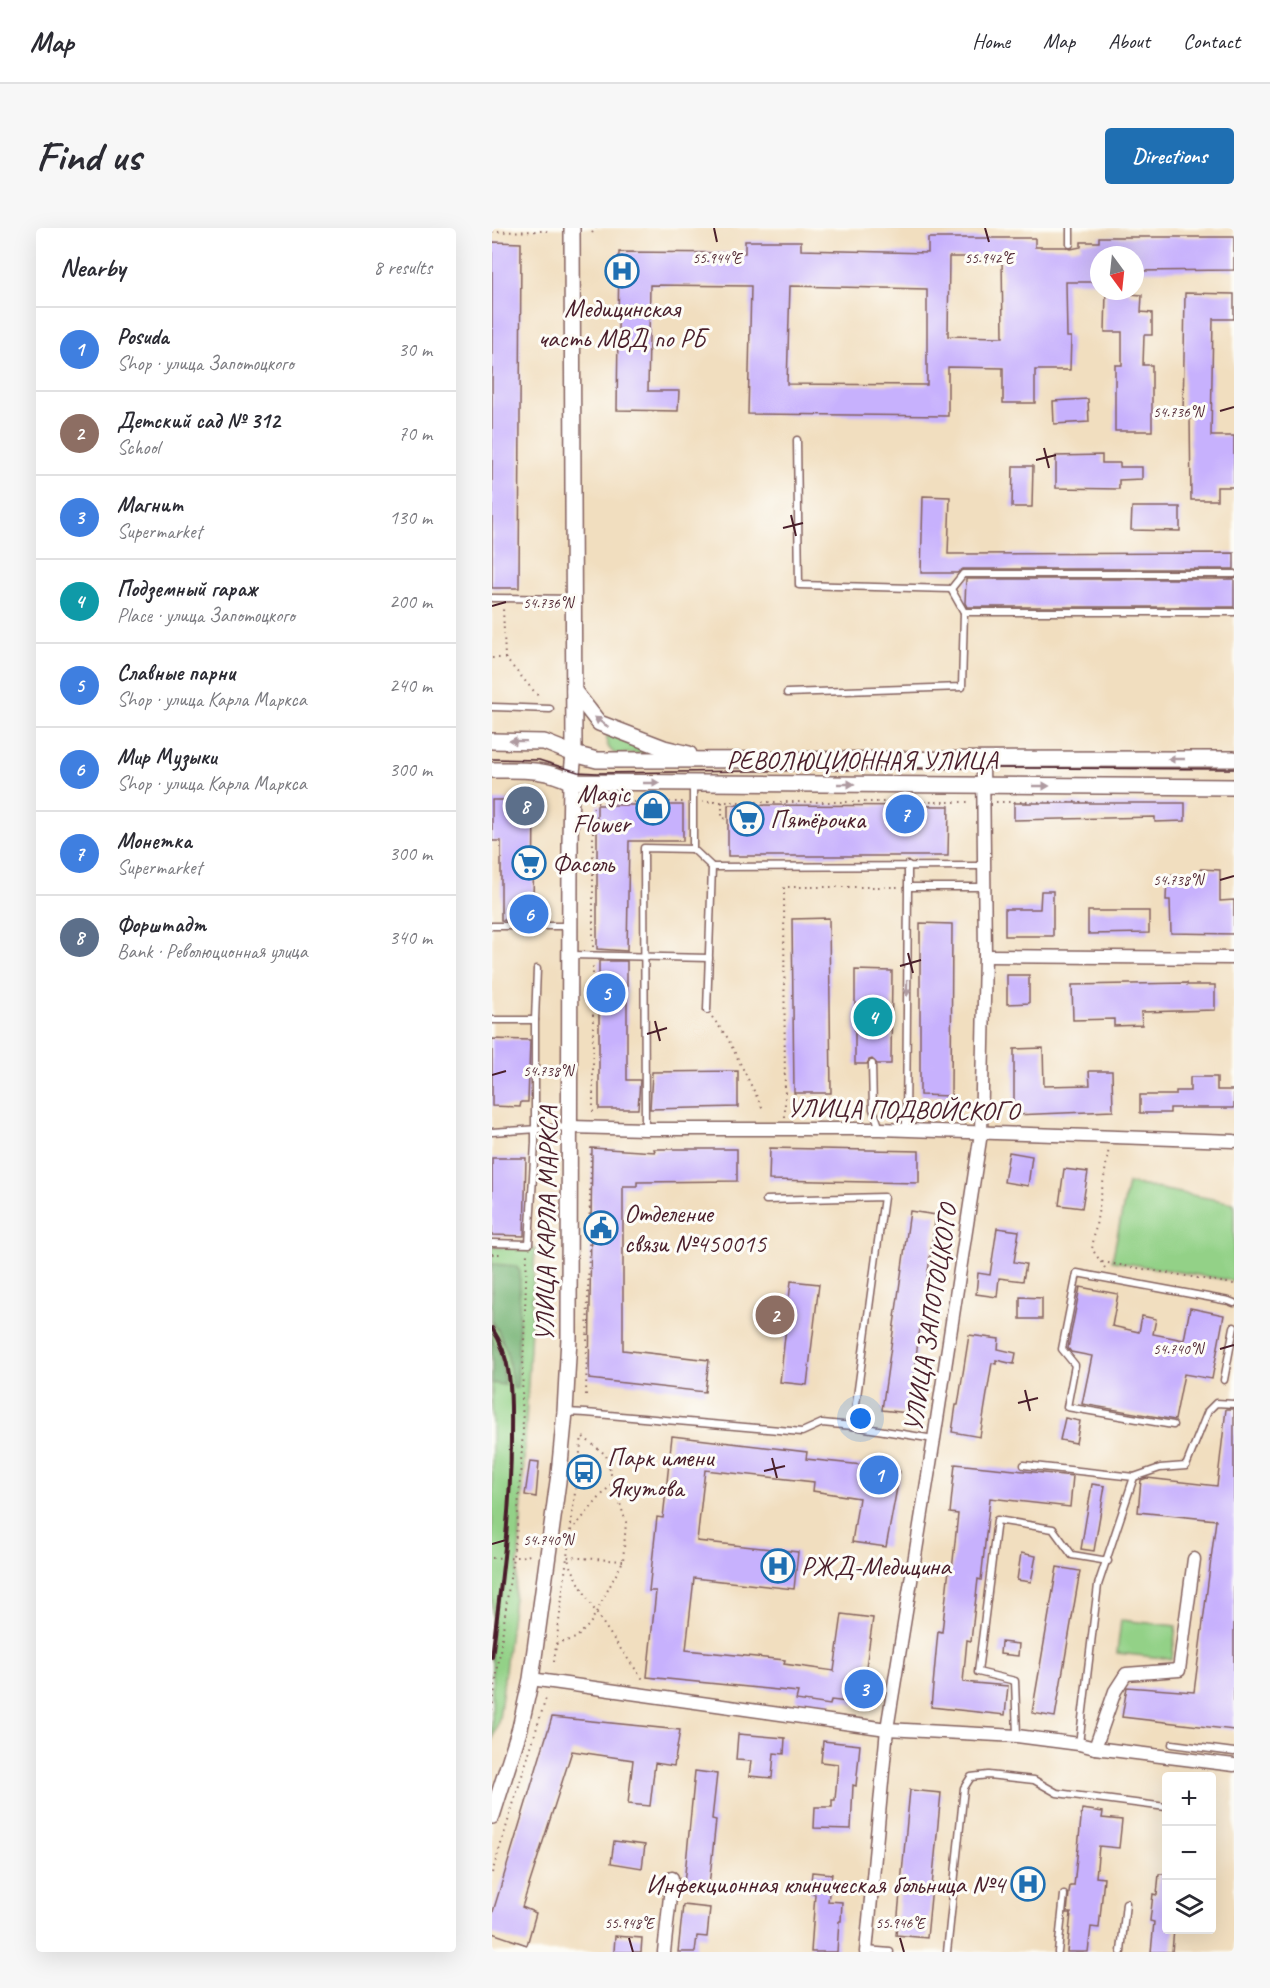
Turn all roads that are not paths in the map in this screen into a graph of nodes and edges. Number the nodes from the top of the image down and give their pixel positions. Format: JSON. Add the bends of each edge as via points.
{"nodes":[{"id":1,"x":572,"y":228,"type":"edge"},
{"id":2,"x":1070,"y":228,"type":"edge"},
{"id":3,"x":1070,"y":244,"type":"dead end"},
{"id":4,"x":797,"y":440,"type":"dead end"},
{"id":5,"x":1234,"y":574,"type":"edge"},
{"id":6,"x":951,"y":589,"type":"junction"},
{"id":7,"x":492,"y":598,"type":"edge"},
{"id":8,"x":574,"y":599,"type":"junction"},
{"id":9,"x":964,"y":612,"type":"junction"},
{"id":10,"x":1234,"y":612,"type":"edge"},
{"id":11,"x":574,"y":691,"type":"junction"},
{"id":12,"x":787,"y":693,"type":"dead end"},
{"id":13,"x":492,"y":707,"type":"edge"},
{"id":14,"x":550,"y":710,"type":"road end"},
{"id":15,"x":492,"y":741,"type":"edge"},
{"id":16,"x":574,"y":754,"type":"junction"},
{"id":17,"x":983,"y":759,"type":"junction"},
{"id":18,"x":1234,"y":759,"type":"edge"},
{"id":19,"x":716,"y":760,"type":"junction"},
{"id":20,"x":492,"y":770,"type":"edge"},
{"id":21,"x":571,"y":782,"type":"junction"},
{"id":22,"x":693,"y":783,"type":"junction"},
{"id":23,"x":983,"y":785,"type":"junction"},
{"id":24,"x":1234,"y":787,"type":"edge"},
{"id":25,"x":693,"y":849,"type":"junction"},
{"id":26,"x":908,"y":865,"type":"junction"},
{"id":27,"x":984,"y":866,"type":"junction"},
{"id":28,"x":712,"y":867,"type":"junction"},
{"id":29,"x":908,"y":887,"type":"junction"},
{"id":30,"x":984,"y":887,"type":"junction"},
{"id":31,"x":492,"y":926,"type":"edge"},
{"id":32,"x":571,"y":926,"type":"junction"},
{"id":33,"x":571,"y":955,"type":"junction"},
{"id":34,"x":645,"y":956,"type":"junction"},
{"id":35,"x":985,"y":956,"type":"junction"},
{"id":36,"x":709,"y":958,"type":"junction"},
{"id":37,"x":1234,"y":958,"type":"edge"},
{"id":38,"x":537,"y":969,"type":"dead end"},
{"id":39,"x":707,"y":1010,"type":"road end"},
{"id":40,"x":492,"y":1020,"type":"edge"},
{"id":41,"x":535,"y":1020,"type":"junction"},
{"id":42,"x":872,"y":1064,"type":"dead end"},
{"id":43,"x":571,"y":1127,"type":"junction"},
{"id":44,"x":880,"y":1129,"type":"junction"},
{"id":45,"x":534,"y":1130,"type":"junction"},
{"id":46,"x":645,"y":1130,"type":"junction"},
{"id":47,"x":906,"y":1130,"type":"junction"},
{"id":48,"x":492,"y":1131,"type":"edge"},
{"id":49,"x":981,"y":1133,"type":"junction"},
{"id":50,"x":1234,"y":1141,"type":"edge"},
{"id":51,"x":766,"y":1200,"type":"dead end"},
{"id":52,"x":492,"y":1243,"type":"edge"},
{"id":53,"x":1234,"y":1303,"type":"edge"},
{"id":54,"x":1234,"y":1327,"type":"edge"},
{"id":55,"x":1224,"y":1380,"type":"dead end"},
{"id":56,"x":1234,"y":1404,"type":"edge"},
{"id":57,"x":565,"y":1412,"type":"junction"},
{"id":58,"x":1173,"y":1425,"type":"dead end"},
{"id":59,"x":853,"y":1426,"type":"junction"},
{"id":60,"x":934,"y":1439,"type":"junction"},
{"id":61,"x":1024,"y":1466,"type":"dead end"},
{"id":62,"x":1134,"y":1477,"type":"junction"},
{"id":63,"x":1194,"y":1559,"type":"dead end"},
{"id":64,"x":1108,"y":1561,"type":"junction"},
{"id":65,"x":531,"y":1679,"type":"junction"},
{"id":66,"x":887,"y":1729,"type":"junction"},
{"id":67,"x":1017,"y":1736,"type":"junction"},
{"id":68,"x":1079,"y":1744,"type":"junction"},
{"id":69,"x":1172,"y":1744,"type":"dead end"},
{"id":70,"x":1095,"y":1748,"type":"junction"},
{"id":71,"x":1234,"y":1752,"type":"edge"},
{"id":72,"x":1234,"y":1765,"type":"edge"},
{"id":73,"x":1162,"y":1807,"type":"edge"},
{"id":74,"x":492,"y":1816,"type":"edge"},
{"id":75,"x":672,"y":1878,"type":"dead end"},
{"id":76,"x":1064,"y":1895,"type":"dead end"},
{"id":77,"x":1126,"y":1903,"type":"dead end"},
{"id":78,"x":866,"y":1951,"type":"edge"},
{"id":79,"x":664,"y":1952,"type":"edge"},
{"id":80,"x":890,"y":1952,"type":"edge"},
{"id":81,"x":947,"y":1952,"type":"edge"},
{"id":82,"x":1058,"y":1952,"type":"edge"},
{"id":83,"x":1121,"y":1952,"type":"edge"}],
"edges":[{"from":1,"to":8,"type":"street","name":"УЛИЦА КАРЛА МАРКСА"},
{"from":2,"to":3,"type":"lane"},
{"from":4,"to":6,"type":"lane","via":[[800,585]]},
{"from":5,"to":6,"type":"lane","via":[[963,574]]},
{"from":6,"to":9,"type":"lane"},
{"from":7,"to":8,"type":"lane"},
{"from":8,"to":11,"type":"street","name":"УЛИЦА КАРЛА МАРКСА"},
{"from":9,"to":10,"type":"lane"},
{"from":9,"to":12,"type":"lane","via":[[962,687]]},
{"from":11,"to":16,"type":"street","name":"УЛИЦА КАРЛА МАРКСА"},
{"from":19,"to":11,"type":"street","one_way":true,"via":[[664,748],[599,723]]},
{"from":13,"to":14,"type":"lane"},
{"from":16,"to":15,"type":"street","name":"РЕВОЛЮЦИОННАЯ УЛИЦА","one_way":true,"via":[[544,742]]},
{"from":16,"to":19,"type":"street","name":"РЕВОЛЮЦИОННАЯ УЛИЦА","via":[[597,760]]},
{"from":16,"to":21,"type":"street","name":"УЛИЦА КАРЛА МАРКСА"},
{"from":18,"to":17,"type":"street","name":"РЕВОЛЮЦИОННАЯ УЛИЦА","one_way":true},
{"from":17,"to":19,"type":"street","name":"РЕВОЛЮЦИОННАЯ УЛИЦА"},
{"from":17,"to":23,"type":"street","name":"УЛИЦА ЗАПОТОЦКОГО"},
{"from":20,"to":21,"type":"street","name":"РЕВОЛЮЦИОННАЯ УЛИЦА","via":[[539,770]]},
{"from":21,"to":22,"type":"street","name":"РЕВОЛЮЦИОННАЯ УЛИЦА","one_way":true},
{"from":21,"to":32,"type":"street","name":"УЛИЦА КАРЛА МАРКСА"},
{"from":22,"to":23,"type":"street","name":"РЕВОЛЮЦИОННАЯ УЛИЦА","one_way":true},
{"from":22,"to":25,"type":"lane"},
{"from":23,"to":24,"type":"street","name":"РЕВОЛЮЦИОННАЯ УЛИЦА","one_way":true},
{"from":23,"to":27,"type":"street","name":"УЛИЦА ЗАПОТОЦКОГО"},
{"from":25,"to":28,"type":"lane"},
{"from":25,"to":34,"type":"lane","via":[[644,848]]},
{"from":26,"to":27,"type":"lane"},
{"from":26,"to":28,"type":"lane"},
{"from":26,"to":29,"type":"lane"},
{"from":27,"to":30,"type":"street","name":"УЛИЦА ЗАПОТОЦКОГО"},
{"from":28,"to":36,"type":"lane"},
{"from":29,"to":30,"type":"lane"},
{"from":29,"to":47,"type":"lane","one_way":true},
{"from":30,"to":35,"type":"street","name":"УЛИЦА ЗАПОТОЦКОГО"},
{"from":31,"to":32,"type":"lane"},
{"from":32,"to":33,"type":"street","name":"УЛИЦА КАРЛА МАРКСА"},
{"from":33,"to":34,"type":"lane"},
{"from":33,"to":43,"type":"street","name":"УЛИЦА КАРЛА МАРКСА"},
{"from":34,"to":36,"type":"lane"},
{"from":34,"to":46,"type":"lane"},
{"from":35,"to":37,"type":"street"},
{"from":35,"to":49,"type":"street","name":"УЛИЦА ЗАПОТОЦКОГО"},
{"from":36,"to":39,"type":"lane"},
{"from":38,"to":41,"type":"lane"},
{"from":40,"to":41,"type":"lane"},
{"from":41,"to":45,"type":"lane"},
{"from":42,"to":44,"type":"lane","via":[[873,1109]]},
{"from":43,"to":45,"type":"lane"},
{"from":43,"to":46,"type":"street","name":"УЛИЦА ПОДВОЙСКОГО"},
{"from":43,"to":57,"type":"street","name":"УЛИЦА КАРЛА МАРКСА"},
{"from":44,"to":46,"type":"street","name":"УЛИЦА ПОДВОЙСКОГО"},
{"from":44,"to":47,"type":"street","name":"УЛИЦА ПОДВОЙСКОГО"},
{"from":45,"to":48,"type":"lane"},
{"from":45,"to":52,"type":"lane","via":[[529,1244]]},
{"from":47,"to":49,"type":"street","name":"УЛИЦА ПОДВОЙСКОГО"},
{"from":49,"to":50,"type":"street","name":"УЛИЦА ПОДВОЙСКОГО"},
{"from":49,"to":60,"type":"street","name":"УЛИЦА ЗАПОТОЦКОГО"},
{"from":51,"to":59,"type":"lane","via":[[884,1197]]},
{"from":53,"to":58,"type":"lane","via":[[1077,1273],[1062,1349],[1075,1365],[1067,1407]]},
{"from":54,"to":55,"type":"lane"},
{"from":56,"to":62,"type":"lane","via":[[1216,1403],[1208,1411],[1186,1466],[1160,1468]]},
{"from":57,"to":59,"type":"lane","via":[[802,1432],[822,1423]]},
{"from":57,"to":65,"type":"street","name":"УЛИЦА КАРЛА МАРКСА"},
{"from":59,"to":60,"type":"lane"},
{"from":60,"to":66,"type":"street","name":"УЛИЦА ЗАПОТОЦКОГО"},
{"from":61,"to":62,"type":"lane"},
{"from":62,"to":64,"type":"lane"},
{"from":63,"to":70,"type":"street","via":[[1179,1670],[1126,1674],[1115,1691]]},
{"from":64,"to":67,"type":"lane","via":[[1072,1555],[1053,1529],[997,1520],[978,1672],[1015,1681]]},
{"from":64,"to":68,"type":"lane","via":[[1098,1585]]},
{"from":65,"to":66,"type":"street"},
{"from":65,"to":74,"type":"street","name":"УЛИЦА КАРЛА МАРКСА"},
{"from":66,"to":67,"type":"street"},
{"from":66,"to":78,"type":"street","name":"УЛИЦА ЗАПОТОЦКОГО"},
{"from":67,"to":68,"type":"street"},
{"from":68,"to":70,"type":"street"},
{"from":69,"to":71,"type":"lane"},
{"from":70,"to":72,"type":"street"},
{"from":73,"to":81,"type":"lane","via":[[1057,1793],[1034,1780],[971,1777],[963,1788]]},
{"from":75,"to":79,"type":"street"},
{"from":76,"to":82,"type":"lane"},
{"from":77,"to":83,"type":"lane"},
{"from":78,"to":80,"type":"lane"}]}
